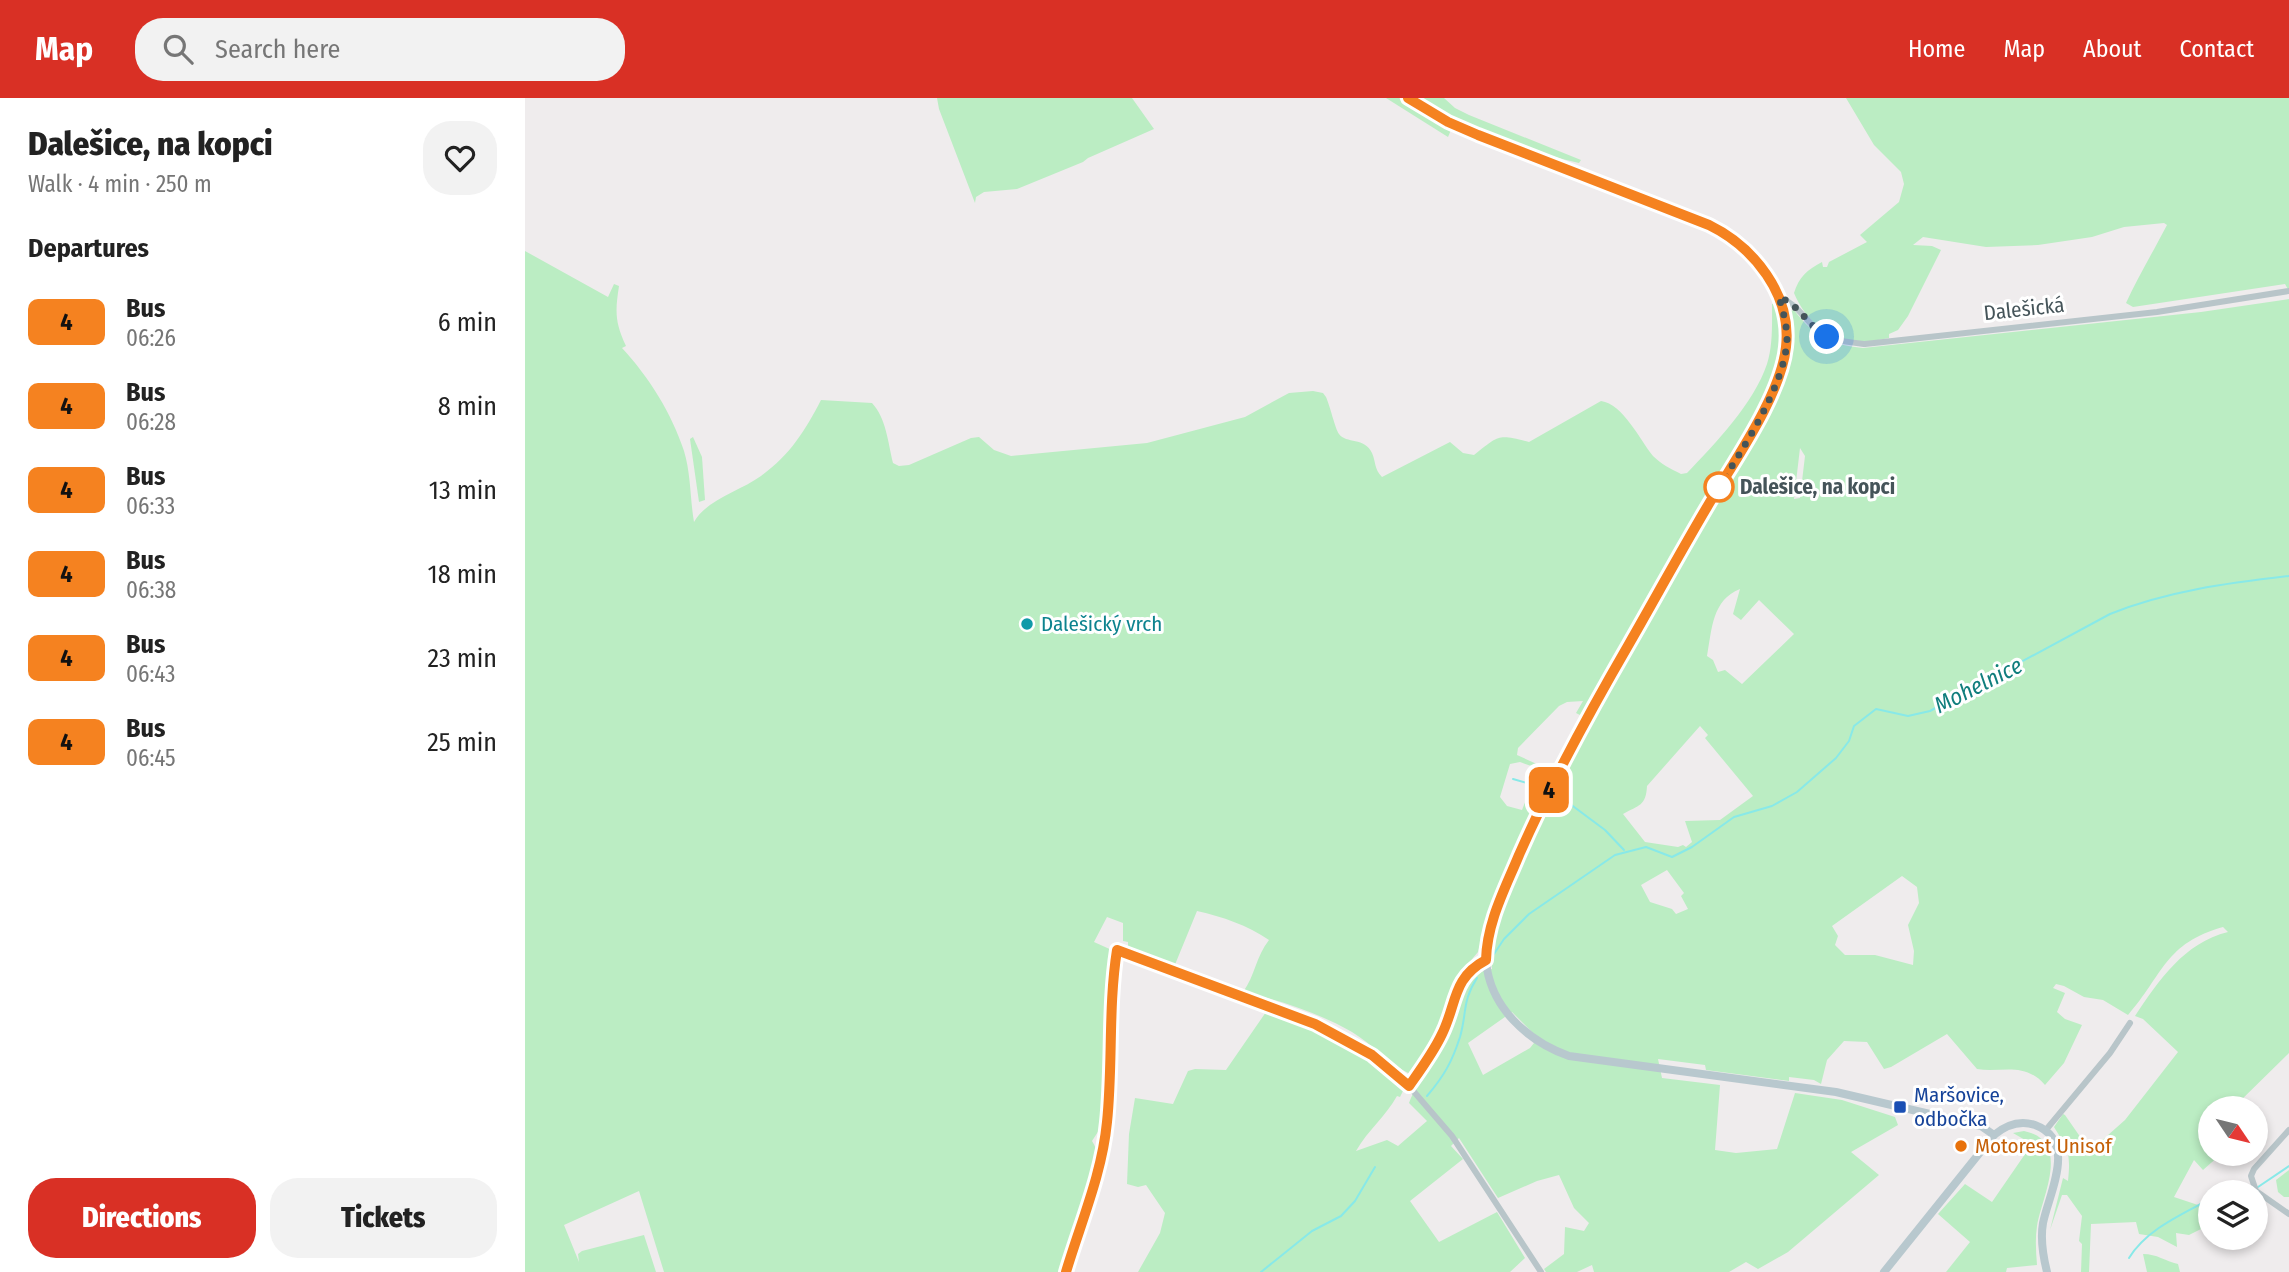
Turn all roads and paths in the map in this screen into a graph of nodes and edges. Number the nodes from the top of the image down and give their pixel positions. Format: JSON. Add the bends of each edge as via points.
{"nodes":[{"id":1,"x":1408,"y":98,"type":"edge"},
{"id":2,"x":2289,"y":292,"type":"edge"},
{"id":3,"x":1779,"y":297,"type":"junction"},
{"id":4,"x":1486,"y":960,"type":"junction"},
{"id":5,"x":2130,"y":1023,"type":"dead end"},
{"id":6,"x":1409,"y":1086,"type":"junction"},
{"id":7,"x":2289,"y":1130,"type":"edge"},
{"id":8,"x":2045,"y":1131,"type":"junction"},
{"id":9,"x":1994,"y":1135,"type":"junction"},
{"id":10,"x":2289,"y":1214,"type":"edge"},
{"id":11,"x":1066,"y":1272,"type":"edge"},
{"id":12,"x":1541,"y":1272,"type":"edge"},
{"id":13,"x":1884,"y":1272,"type":"edge"},
{"id":14,"x":2047,"y":1272,"type":"edge"}],
"edges":[{"from":1,"to":3,"type":"street","via":[[1478,135],[1721,231],[1750,253]]},
{"from":2,"to":3,"type":"street","name":"Dalešická","via":[[2157,312],[1865,344],[1827,337],[1793,304]]},
{"from":3,"to":4,"type":"street","via":[[1787,338],[1777,383],[1551,785],[1496,909]]},
{"from":4,"to":6,"type":"street","via":[[1459,984],[1444,1031]]},
{"from":4,"to":9,"type":"street","via":[[1493,986],[1513,1020],[1541,1043],[1569,1056],[1836,1092],[1981,1126]]},
{"from":5,"to":8,"type":"street"},
{"from":6,"to":11,"type":"street","via":[[1372,1055],[1315,1024],[1117,950],[1107,1122],[1098,1173]]},
{"from":6,"to":12,"type":"street","via":[[1452,1136]]},
{"from":7,"to":10,"type":"street","via":[[2251,1176],[2256,1191]]},
{"from":8,"to":9,"type":"street","via":[[2019,1123]]},
{"from":8,"to":14,"type":"street","via":[[2055,1145],[2059,1163],[2042,1230]]},
{"from":9,"to":13,"type":"street"}]}
